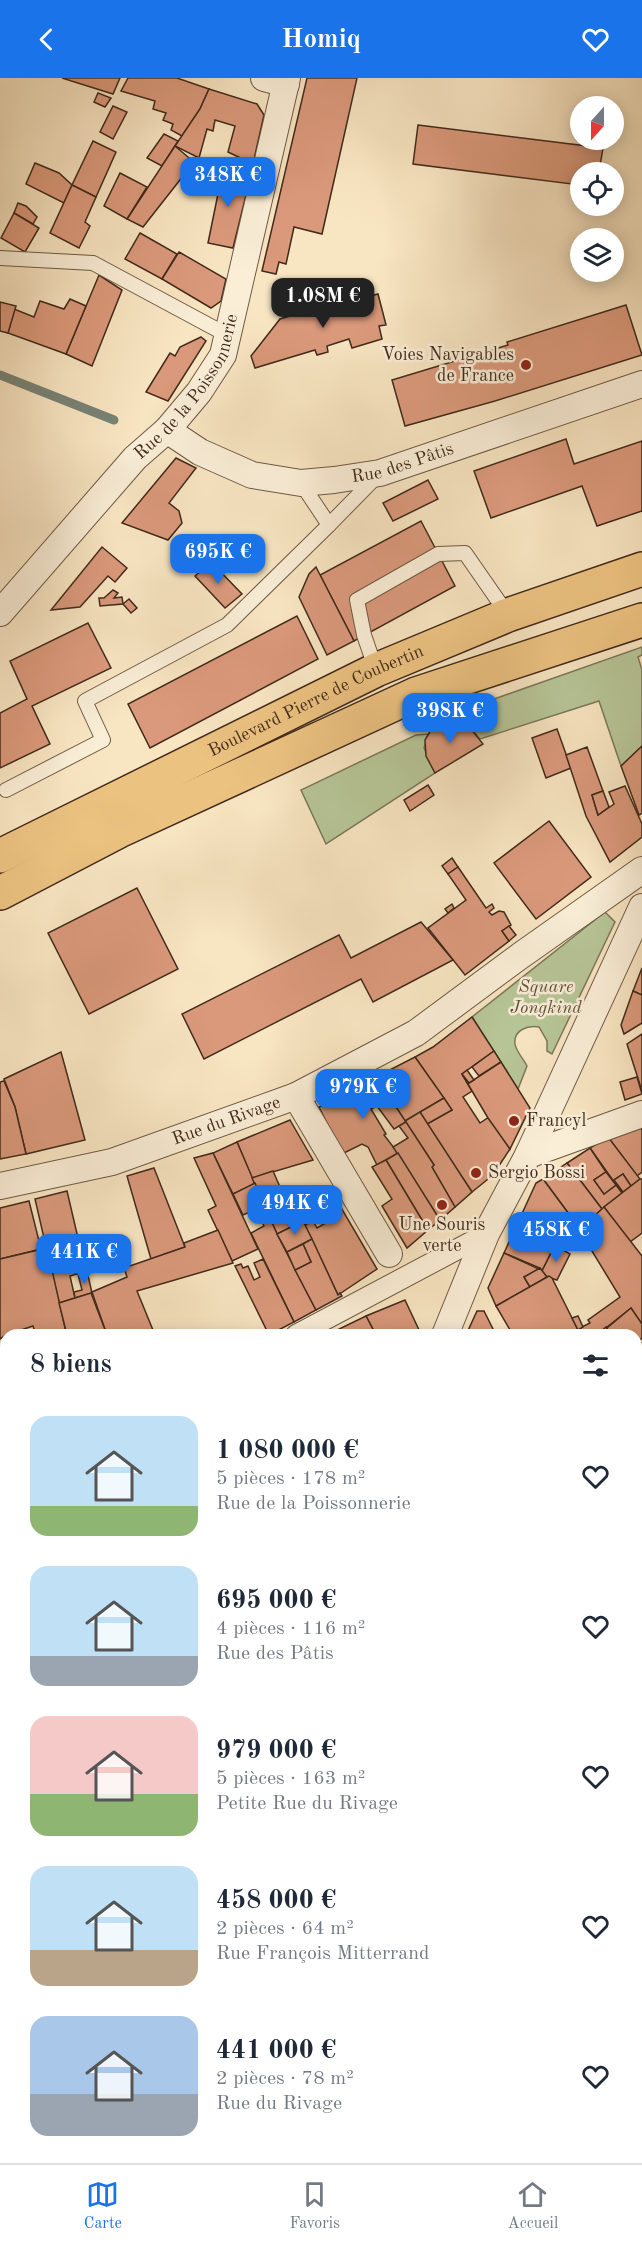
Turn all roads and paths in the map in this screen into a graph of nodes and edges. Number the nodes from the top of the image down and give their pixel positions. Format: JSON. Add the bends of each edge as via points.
{"nodes":[{"id":1,"x":279,"y":80,"type":"edge"},
{"id":2,"x":0,"y":258,"type":"edge"},
{"id":3,"x":229,"y":336,"type":"junction"},
{"id":4,"x":642,"y":384,"type":"edge"},
{"id":5,"x":167,"y":429,"type":"junction"},
{"id":6,"x":380,"y":473,"type":"junction"},
{"id":7,"x":301,"y":483,"type":"junction"},
{"id":8,"x":329,"y":525,"type":"junction"},
{"id":9,"x":642,"y":569,"type":"edge"},
{"id":10,"x":0,"y":614,"type":"edge"},
{"id":11,"x":508,"y":615,"type":"junction"},
{"id":12,"x":642,"y":620,"type":"edge"},
{"id":13,"x":376,"y":670,"type":"junction"},
{"id":14,"x":6,"y":790,"type":"dead end"},
{"id":15,"x":0,"y":856,"type":"edge"},
{"id":16,"x":642,"y":870,"type":"edge"},
{"id":17,"x":0,"y":893,"type":"edge"},
{"id":18,"x":642,"y":907,"type":"edge"},
{"id":19,"x":296,"y":1095,"type":"junction"},
{"id":20,"x":642,"y":1114,"type":"edge"},
{"id":21,"x":528,"y":1155,"type":"junction"},
{"id":22,"x":0,"y":1186,"type":"edge"},
{"id":23,"x":486,"y":1234,"type":"junction"},
{"id":24,"x":389,"y":1254,"type":"joint"},
{"id":25,"x":403,"y":1278,"type":"junction"},
{"id":26,"x":323,"y":1329,"type":"edge"},
{"id":27,"x":447,"y":1329,"type":"edge"}],
"edges":[{"from":1,"to":3,"type":"street","name":"Rue de la Poissonnerie"},
{"from":2,"to":3,"type":"lane","via":[[93,263]]},
{"from":3,"to":5,"type":"street","name":"Rue de la Poissonnerie","via":[[223,355],[199,392]]},
{"from":4,"to":6,"type":"street","name":"Rue des Pâtis"},
{"from":5,"to":7,"type":"street","name":"Rue des Pâtis","via":[[200,452],[252,475]]},
{"from":5,"to":10,"type":"street","name":"Rue de la Poissonnerie","via":[[135,458]]},
{"from":6,"to":7,"type":"street","name":"Rue des Pâtis"},
{"from":6,"to":8,"type":"lane"},
{"from":7,"to":8,"type":"lane"},
{"from":8,"to":14,"type":"lane","via":[[226,625],[85,702],[103,740]]},
{"from":9,"to":11,"type":"main road","name":"Boulevard Pierre de Coubertin"},
{"from":11,"to":13,"type":"main road","name":"Boulevard Pierre de Coubertin"},
{"from":11,"to":13,"type":"lane","via":[[465,553],[438,554],[357,600]]},
{"from":12,"to":17,"type":"main road","name":"Boulevard Pierre de Coubertin","via":[[416,694],[119,831]]},
{"from":13,"to":15,"type":"main road","name":"Boulevard Pierre de Coubertin"},
{"from":16,"to":19,"type":"street","name":"Rue du Rivage","via":[[416,1033]]},
{"from":18,"to":21,"type":"street"},
{"from":19,"to":22,"type":"street","name":"Rue du Rivage","via":[[112,1162]]},
{"from":19,"to":24,"type":"street"},
{"from":20,"to":21,"type":"street"},
{"from":21,"to":23,"type":"street"},
{"from":23,"to":25,"type":"street"},
{"from":23,"to":27,"type":"street"},
{"from":24,"to":25,"type":"street"},
{"from":25,"to":26,"type":"street"}]}
